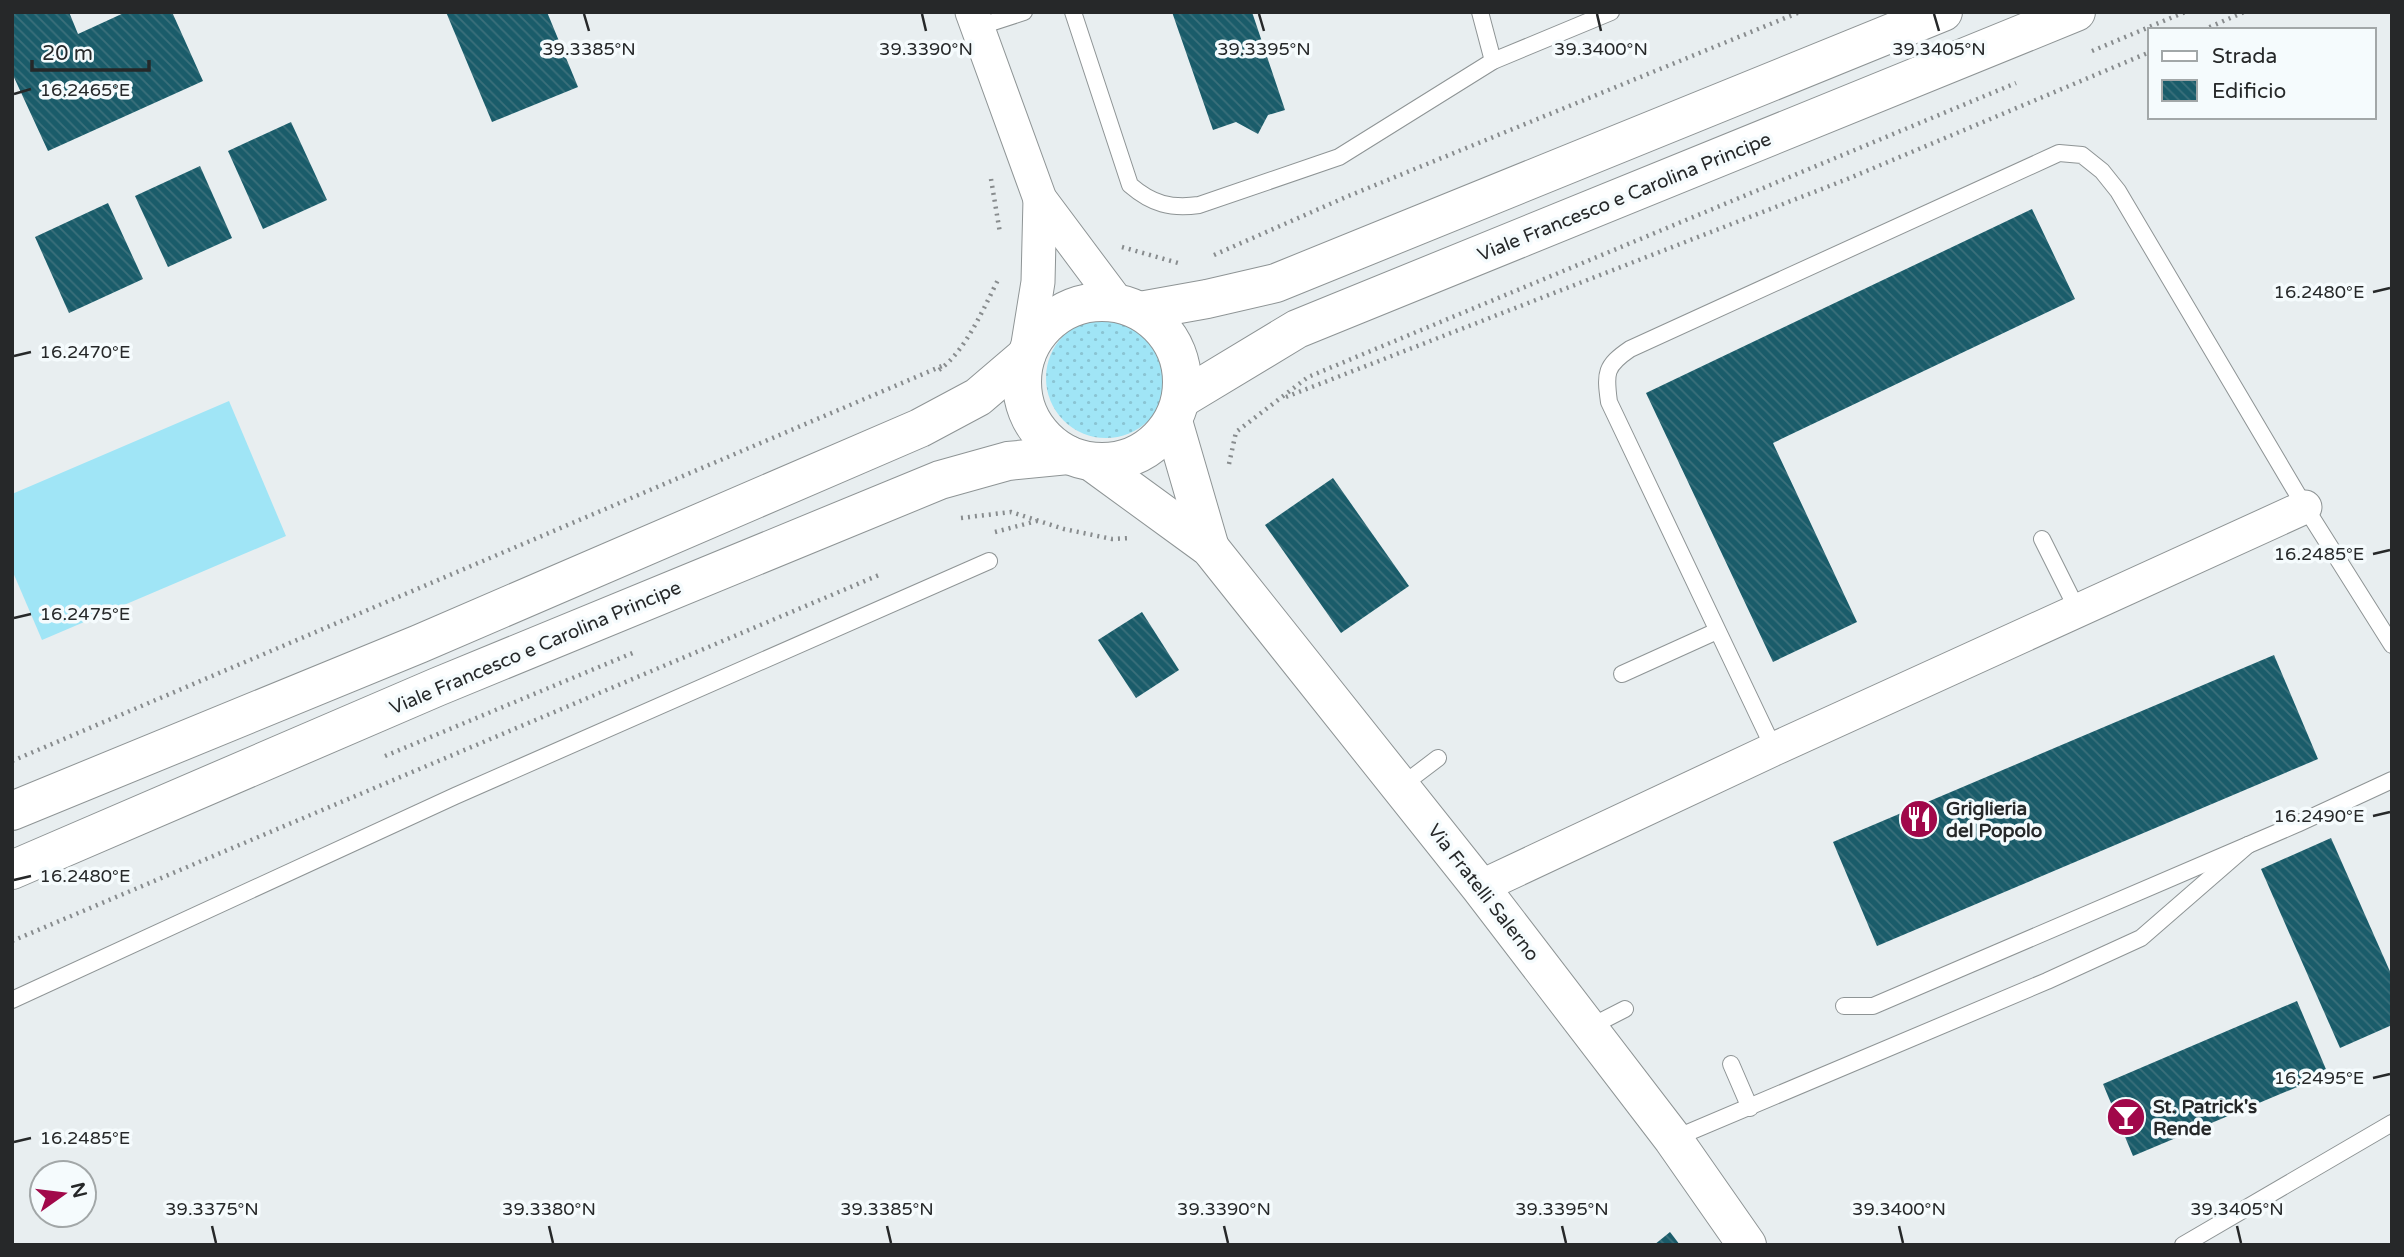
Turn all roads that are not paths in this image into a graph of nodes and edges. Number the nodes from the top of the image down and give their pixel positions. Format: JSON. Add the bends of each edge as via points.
{"nodes":[{"id":1,"x":1024,"y":12,"type":"edge"},
{"id":2,"x":1073,"y":12,"type":"edge"},
{"id":3,"x":1480,"y":12,"type":"edge"},
{"id":4,"x":1611,"y":12,"type":"edge"},
{"id":5,"x":1943,"y":12,"type":"edge"},
{"id":6,"x":2076,"y":12,"type":"edge"},
{"id":7,"x":975,"y":20,"type":"edge"},
{"id":8,"x":1493,"y":61,"type":"junction"},
{"id":9,"x":1040,"y":199,"type":"junction"},
{"id":10,"x":1129,"y":307,"type":"junction"},
{"id":11,"x":1026,"y":356,"type":"junction"},
{"id":12,"x":1177,"y":410,"type":"junction"},
{"id":13,"x":1080,"y":459,"type":"junction"},
{"id":14,"x":2305,"y":507,"type":"junction"},
{"id":15,"x":2042,"y":539,"type":"dead end"},
{"id":16,"x":1210,"y":548,"type":"junction"},
{"id":17,"x":989,"y":561,"type":"dead end"},
{"id":18,"x":2078,"y":611,"type":"junction"},
{"id":19,"x":1717,"y":631,"type":"junction"},
{"id":20,"x":2392,"y":645,"type":"edge"},
{"id":21,"x":1622,"y":674,"type":"dead end"},
{"id":22,"x":1774,"y":749,"type":"junction"},
{"id":23,"x":1438,"y":758,"type":"dead end"},
{"id":24,"x":2392,"y":780,"type":"edge"},
{"id":25,"x":1401,"y":786,"type":"junction"},
{"id":26,"x":12,"y":811,"type":"edge"},
{"id":27,"x":2248,"y":845,"type":"junction"},
{"id":28,"x":12,"y":870,"type":"edge"},
{"id":29,"x":1480,"y":887,"type":"junction"},
{"id":30,"x":12,"y":1000,"type":"edge"},
{"id":31,"x":1843,"y":1006,"type":"dead end"},
{"id":32,"x":1625,"y":1009,"type":"dead end"},
{"id":33,"x":1588,"y":1028,"type":"junction"},
{"id":34,"x":1731,"y":1064,"type":"dead end"},
{"id":35,"x":1750,"y":1108,"type":"junction"},
{"id":36,"x":2392,"y":1122,"type":"edge"},
{"id":37,"x":1673,"y":1139,"type":"junction"},
{"id":38,"x":1747,"y":1245,"type":"edge"},
{"id":39,"x":2183,"y":1245,"type":"edge"}],
"edges":[{"from":1,"to":7,"type":"lane"},
{"from":2,"to":8,"type":"lane","via":[[1130,186],[1152,201],[1181,208],[1339,156]]},
{"from":3,"to":8,"type":"lane"},
{"from":4,"to":8,"type":"lane"},
{"from":5,"to":10,"type":"street","via":[[1276,283],[1207,299]]},
{"from":6,"to":12,"type":"street","name":"Viale Francesco e Carolina Principe","via":[[1297,329]]},
{"from":7,"to":9,"type":"street"},
{"from":9,"to":10,"type":"street"},
{"from":9,"to":11,"type":"street","via":[[1038,282]]},
{"from":10,"to":11,"type":"street","via":[[1093,302],[1070,308],[1036,336]]},
{"from":10,"to":12,"type":"street","via":[[1162,327],[1177,350],[1183,376]]},
{"from":11,"to":13,"type":"street","via":[[1021,378],[1032,423],[1045,441]]},
{"from":11,"to":26,"type":"street","via":[[978,397],[920,428],[419,644]]},
{"from":12,"to":13,"type":"street","name":"Viale Francesco e Carolina Principe","via":[[1159,439],[1141,453],[1117,462]]},
{"from":12,"to":16,"type":"street","name":"Via Fratelli Salerno"},
{"from":13,"to":16,"type":"street","name":"Via Fratelli Salerno"},
{"from":13,"to":28,"type":"street","name":"Viale Francesco e Carolina Principe","via":[[1008,461],[940,480],[437,687]]},
{"from":14,"to":18,"type":"street"},
{"from":14,"to":19,"type":"lane","via":[[2118,191],[2082,155],[2059,153],[1614,360],[1605,378],[1609,402]]},
{"from":14,"to":20,"type":"lane"},
{"from":15,"to":18,"type":"lane"},
{"from":16,"to":25,"type":"street","name":"Via Fratelli Salerno"},
{"from":17,"to":30,"type":"lane","via":[[455,796]]},
{"from":18,"to":22,"type":"street"},
{"from":19,"to":21,"type":"lane"},
{"from":19,"to":22,"type":"lane"},
{"from":22,"to":29,"type":"street"},
{"from":23,"to":25,"type":"lane"},
{"from":24,"to":27,"type":"lane"},
{"from":25,"to":29,"type":"street","name":"Via Fratelli Salerno"},
{"from":27,"to":31,"type":"lane","via":[[1873,1006]]},
{"from":27,"to":35,"type":"lane","via":[[2141,938]]},
{"from":29,"to":33,"type":"street","name":"Via Fratelli Salerno"},
{"from":32,"to":33,"type":"lane"},
{"from":33,"to":37,"type":"street","name":"Via Fratelli Salerno"},
{"from":34,"to":35,"type":"lane"},
{"from":35,"to":37,"type":"lane"},
{"from":36,"to":39,"type":"lane"},
{"from":37,"to":38,"type":"street","name":"Via Fratelli Salerno"}]}
